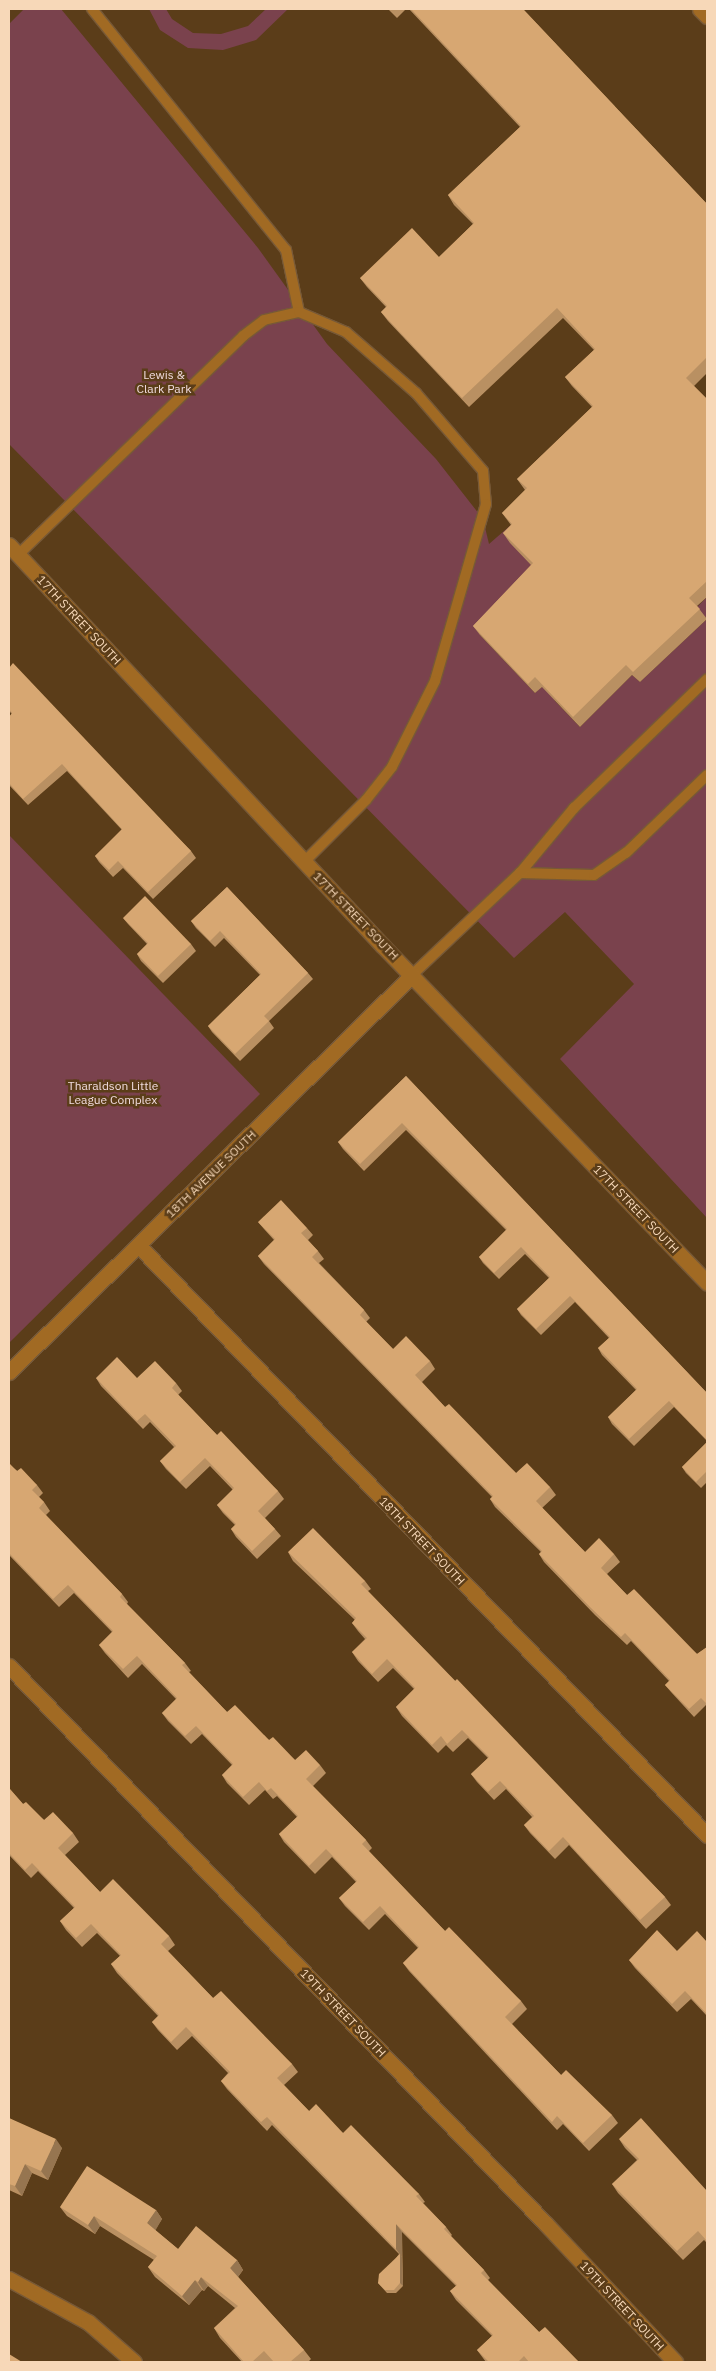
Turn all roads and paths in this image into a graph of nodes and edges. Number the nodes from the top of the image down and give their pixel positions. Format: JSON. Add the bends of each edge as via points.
{"nodes":[{"id":1,"x":92,"y":9,"type":"edge"},
{"id":2,"x":700,"y":9,"type":"edge"},
{"id":3,"x":707,"y":16,"type":"edge"},
{"id":4,"x":299,"y":312,"type":"junction"},
{"id":5,"x":13,"y":550,"type":"edge"},
{"id":6,"x":707,"y":678,"type":"edge"},
{"id":7,"x":707,"y":775,"type":"edge"},
{"id":8,"x":304,"y":862,"type":"junction"},
{"id":9,"x":520,"y":874,"type":"junction"},
{"id":10,"x":412,"y":975,"type":"junction"},
{"id":11,"x":138,"y":1245,"type":"junction"},
{"id":12,"x":707,"y":1283,"type":"edge"},
{"id":13,"x":9,"y":1372,"type":"edge"},
{"id":14,"x":9,"y":1666,"type":"edge"},
{"id":15,"x":707,"y":1835,"type":"edge"},
{"id":16,"x":9,"y":2279,"type":"edge"},
{"id":17,"x":134,"y":2362,"type":"edge"},
{"id":18,"x":675,"y":2362,"type":"edge"}],
"edges":[{"from":1,"to":4,"type":"lane","via":[[286,250]]},
{"from":2,"to":3,"type":"street"},
{"from":4,"to":5,"type":"lane","via":[[264,320],[243,336]]},
{"from":4,"to":8,"type":"lane","via":[[346,332],[416,392],[483,471],[486,504],[435,680],[392,768],[366,800]]},
{"from":5,"to":8,"type":"street","name":"17TH STREET SOUTH"},
{"from":6,"to":9,"type":"lane","via":[[574,808],[552,839]]},
{"from":7,"to":9,"type":"lane","via":[[626,853],[594,875]]},
{"from":8,"to":10,"type":"street","name":"17TH STREET SOUTH"},
{"from":9,"to":10,"type":"lane"},
{"from":10,"to":11,"type":"street","name":"18TH AVENUE SOUTH"},
{"from":10,"to":12,"type":"street","name":"17TH STREET SOUTH"},
{"from":11,"to":13,"type":"street","name":"18TH AVENUE SOUTH"},
{"from":11,"to":15,"type":"street","name":"18TH STREET SOUTH"},
{"from":14,"to":18,"type":"street","name":"19TH STREET SOUTH"},
{"from":16,"to":17,"type":"street","via":[[88,2322]]}]}
